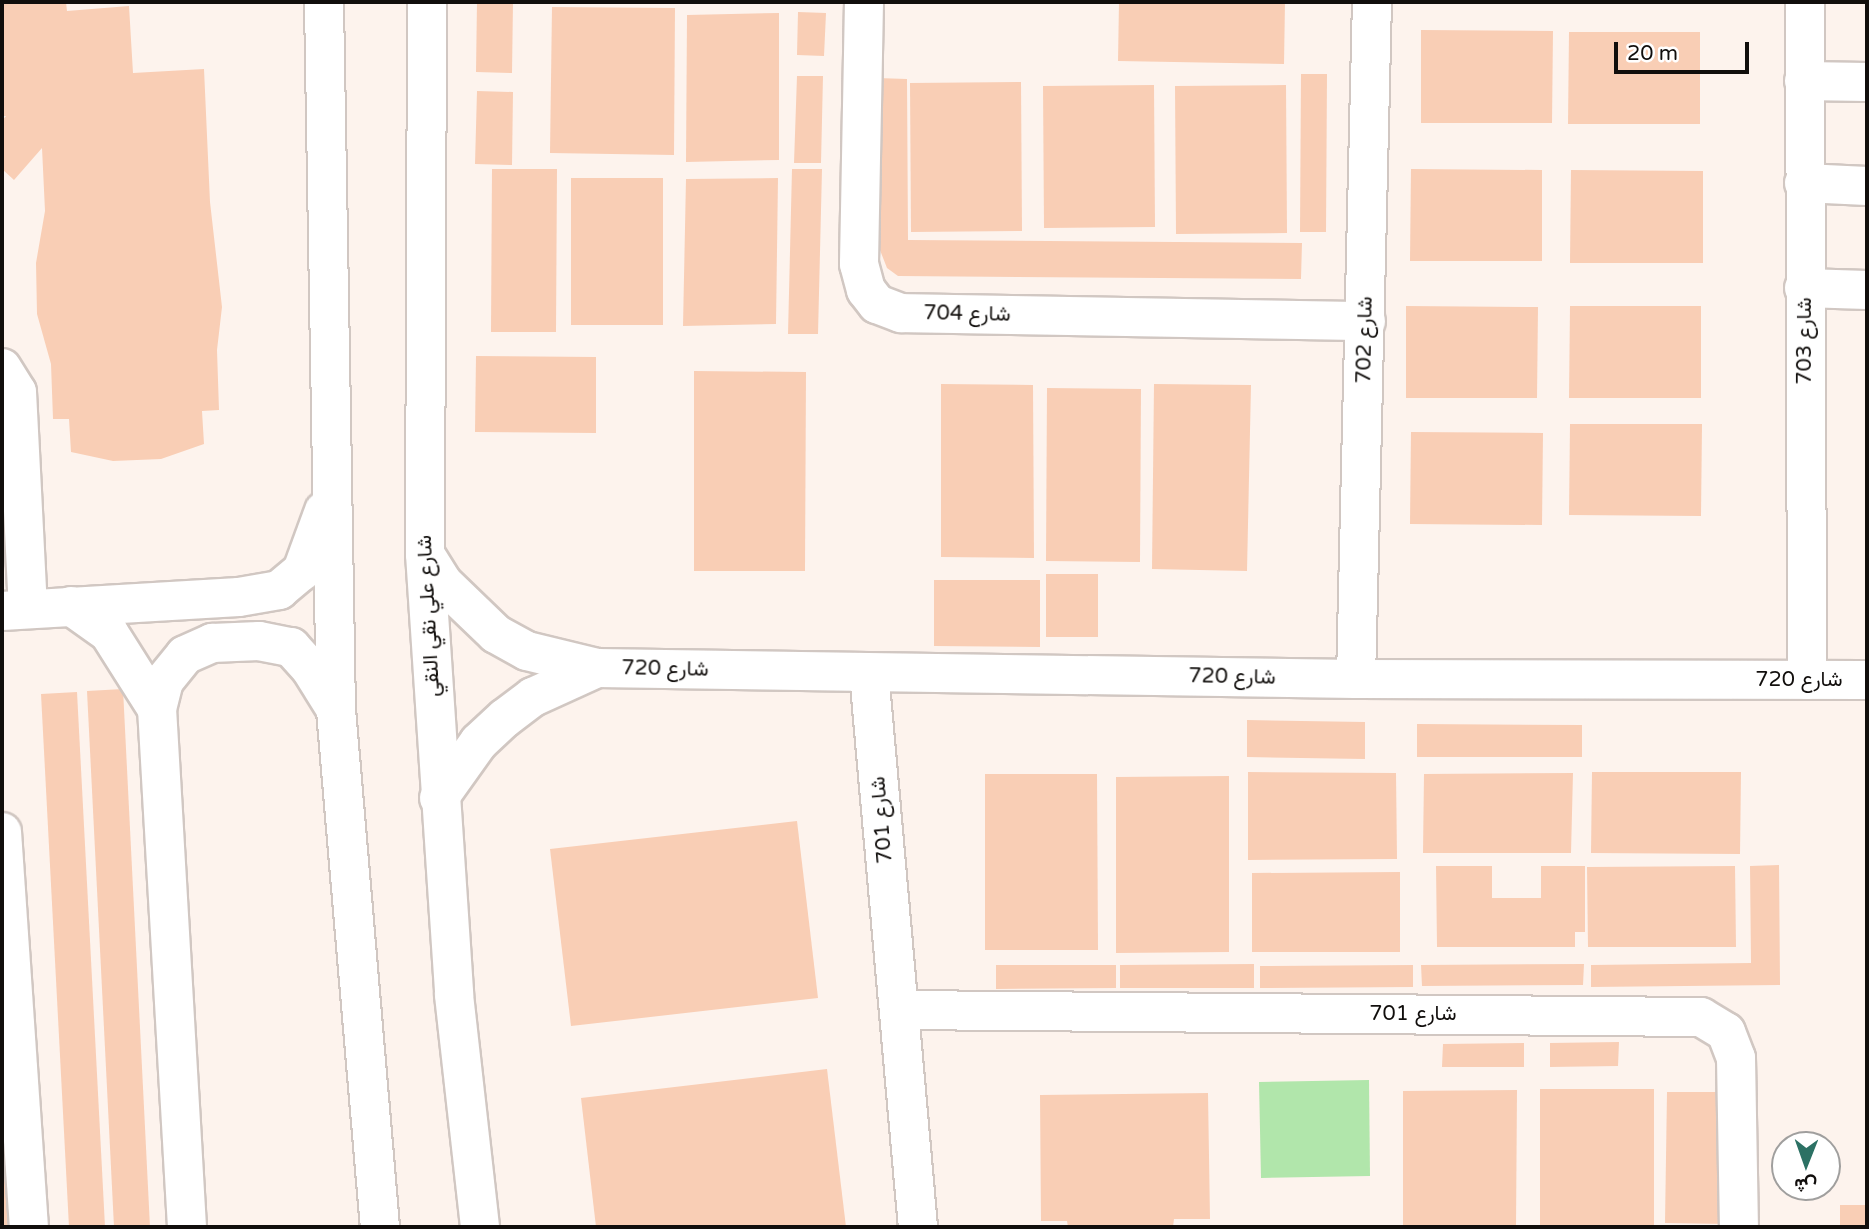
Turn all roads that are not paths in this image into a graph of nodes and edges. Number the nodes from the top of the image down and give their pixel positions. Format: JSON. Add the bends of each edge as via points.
{"nodes":[{"id":1,"x":324,"y":2,"type":"edge"},
{"id":2,"x":427,"y":2,"type":"edge"},
{"id":3,"x":864,"y":2,"type":"edge"},
{"id":4,"x":1372,"y":2,"type":"edge"},
{"id":5,"x":1805,"y":2,"type":"edge"},
{"id":6,"x":1804,"y":81,"type":"junction"},
{"id":7,"x":1867,"y":82,"type":"edge"},
{"id":8,"x":1804,"y":183,"type":"junction"},
{"id":9,"x":1867,"y":186,"type":"edge"},
{"id":10,"x":1804,"y":288,"type":"junction"},
{"id":11,"x":1867,"y":290,"type":"edge"},
{"id":12,"x":1366,"y":321,"type":"junction"},
{"id":13,"x":2,"y":368,"type":"edge"},
{"id":14,"x":332,"y":490,"type":"junction"},
{"id":15,"x":425,"y":554,"type":"junction"},
{"id":16,"x":71,"y":606,"type":"junction"},
{"id":17,"x":15,"y":610,"type":"edge"},
{"id":18,"x":597,"y":668,"type":"junction"},
{"id":19,"x":869,"y":673,"type":"junction"},
{"id":20,"x":1356,"y":679,"type":"junction"},
{"id":21,"x":1807,"y":680,"type":"junction"},
{"id":22,"x":1867,"y":680,"type":"edge"},
{"id":23,"x":157,"y":709,"type":"junction"},
{"id":24,"x":336,"y":710,"type":"junction"},
{"id":25,"x":439,"y":798,"type":"junction"},
{"id":26,"x":2,"y":832,"type":"edge"},
{"id":27,"x":899,"y":1010,"type":"junction"},
{"id":28,"x":29,"y":1227,"type":"edge"},
{"id":29,"x":187,"y":1227,"type":"edge"},
{"id":30,"x":380,"y":1227,"type":"edge"},
{"id":31,"x":480,"y":1227,"type":"edge"},
{"id":32,"x":919,"y":1227,"type":"edge"},
{"id":33,"x":1739,"y":1227,"type":"edge"}],
"edges":[{"from":1,"to":14,"type":"street"},
{"from":2,"to":15,"type":"street","name":"شارع علي نقي النقي"},
{"from":3,"to":12,"type":"street","name":"شارع 704","via":[[859,264],[866,290],[877,304],[901,313]]},
{"from":4,"to":12,"type":"street","name":"شارع 702"},
{"from":5,"to":6,"type":"street","name":"شارع 703"},
{"from":6,"to":7,"type":"street"},
{"from":6,"to":8,"type":"street","name":"شارع 703"},
{"from":8,"to":9,"type":"street"},
{"from":8,"to":10,"type":"street","name":"شارع 703"},
{"from":10,"to":11,"type":"street"},
{"from":10,"to":21,"type":"street","name":"شارع 703"},
{"from":12,"to":20,"type":"street","name":"شارع 702"},
{"from":13,"to":17,"type":"street","via":[[17,392]]},
{"from":14,"to":16,"type":"street","via":[[302,571],[279,590],[239,597]]},
{"from":14,"to":24,"type":"street"},
{"from":15,"to":18,"type":"street","name":"شارع 720","via":[[444,584],[496,634],[527,651]]},
{"from":15,"to":25,"type":"street","name":"شارع علي نقي النقي"},
{"from":16,"to":17,"type":"street"},
{"from":16,"to":23,"type":"street","via":[[108,633]]},
{"from":18,"to":19,"type":"street","name":"شارع 720"},
{"from":18,"to":25,"type":"street","name":"شارع 720","via":[[533,697],[505,718],[472,751]]},
{"from":19,"to":20,"type":"street","name":"شارع 720"},
{"from":19,"to":27,"type":"street","name":"شارع 701"},
{"from":20,"to":21,"type":"street","name":"شارع 720"},
{"from":21,"to":22,"type":"street","name":"شارع 720"},
{"from":23,"to":24,"type":"street","via":[[164,681],[185,655],[212,643],[260,641],[290,647],[310,668]]},
{"from":23,"to":29,"type":"street"},
{"from":24,"to":30,"type":"street"},
{"from":25,"to":31,"type":"street","name":"شارع علي نقي النقي"},
{"from":26,"to":28,"type":"street"},
{"from":27,"to":32,"type":"street","name":"شارع 701"},
{"from":27,"to":33,"type":"street","name":"شارع 701","via":[[1701,1017],[1726,1032],[1736,1058]]}]}
